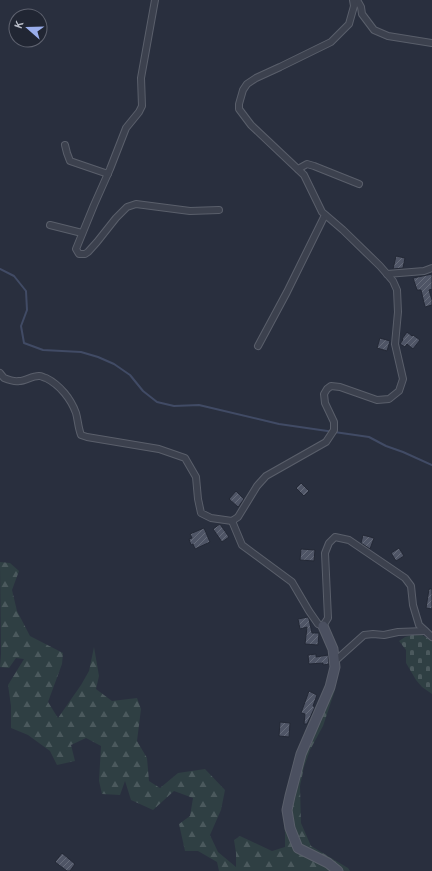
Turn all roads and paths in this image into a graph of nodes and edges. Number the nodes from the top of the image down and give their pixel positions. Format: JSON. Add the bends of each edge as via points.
{"nodes":[{"id":1,"x":155,"y":0,"type":"edge"},
{"id":2,"x":353,"y":0,"type":"edge"},
{"id":3,"x":357,"y":0,"type":"edge"},
{"id":4,"x":432,"y":43,"type":"edge"},
{"id":5,"x":65,"y":145,"type":"dead end"},
{"id":6,"x":298,"y":169,"type":"junction"},
{"id":7,"x":108,"y":174,"type":"junction"},
{"id":8,"x":358,"y":184,"type":"dead end"},
{"id":9,"x":220,"y":210,"type":"dead end"},
{"id":10,"x":325,"y":215,"type":"junction"},
{"id":11,"x":50,"y":225,"type":"dead end"},
{"id":12,"x":82,"y":233,"type":"junction"},
{"id":13,"x":432,"y":268,"type":"edge"},
{"id":14,"x":387,"y":274,"type":"junction"},
{"id":15,"x":258,"y":346,"type":"dead end"},
{"id":16,"x":0,"y":373,"type":"edge"},
{"id":17,"x":232,"y":521,"type":"junction"},
{"id":18,"x":323,"y":626,"type":"junction"},
{"id":19,"x":425,"y":631,"type":"junction"},
{"id":20,"x":432,"y":637,"type":"edge"},
{"id":21,"x":335,"y":661,"type":"junction"},
{"id":22,"x":338,"y":871,"type":"edge"}],
"edges":[{"from":1,"to":7,"type":"street","via":[[141,78],[142,106],[126,128]]},
{"from":2,"to":6,"type":"street","via":[[349,24],[331,42],[256,78],[243,90],[239,109],[251,125]]},
{"from":3,"to":4,"type":"street","via":[[362,14],[374,30],[388,36]]},
{"from":5,"to":7,"type":"street","via":[[70,161]]},
{"from":6,"to":8,"type":"street","via":[[307,164]]},
{"from":6,"to":10,"type":"street","via":[[304,175]]},
{"from":7,"to":12,"type":"street"},
{"from":9,"to":12,"type":"street","via":[[190,211],[136,204],[127,206],[88,252],[79,254],[76,250]]},
{"from":10,"to":14,"type":"street"},
{"from":10,"to":15,"type":"street","via":[[288,292]]},
{"from":11,"to":12,"type":"street"},
{"from":13,"to":14,"type":"street"},
{"from":14,"to":17,"type":"street","via":[[397,290],[395,344],[403,379],[399,391],[389,399],[377,400],[340,386],[331,386],[327,389],[324,403],[334,422],[334,430],[326,442],[266,476],[256,486],[238,517]]},
{"from":16,"to":17,"type":"street","via":[[4,378],[13,381],[20,382],[41,376],[53,382],[72,405],[81,435],[159,449],[185,458],[196,477],[201,513],[211,518]]},
{"from":17,"to":18,"type":"street","via":[[242,545],[292,582],[318,624]]},
{"from":18,"to":19,"type":"street","via":[[328,618],[325,553],[335,537],[349,540],[405,578],[411,586],[419,625]]},
{"from":18,"to":21,"type":"street"},
{"from":19,"to":20,"type":"street"},
{"from":19,"to":21,"type":"street","via":[[364,636]]},
{"from":21,"to":22,"type":"street","via":[[330,687],[300,754],[287,810],[290,828],[298,848]]}]}
